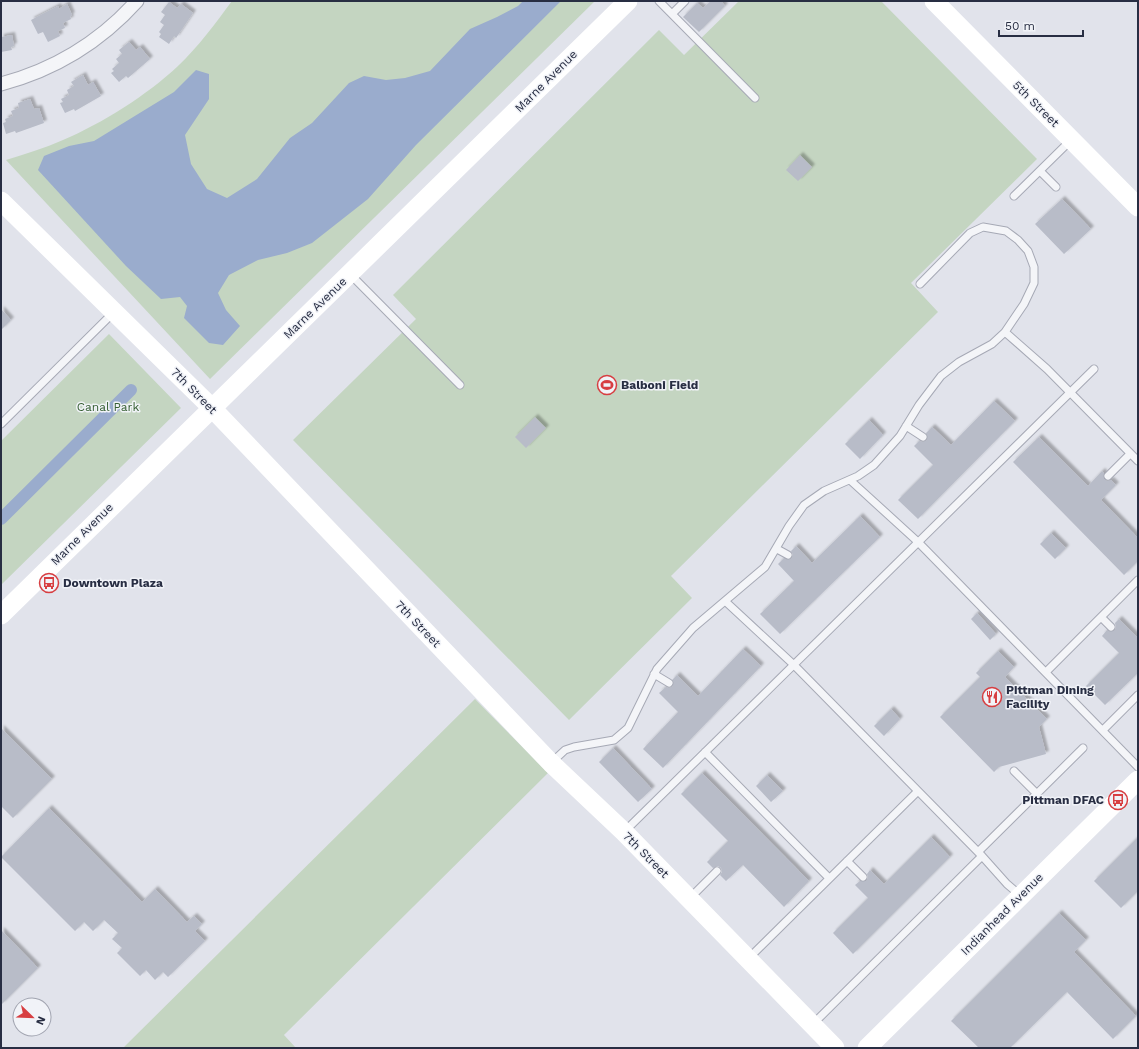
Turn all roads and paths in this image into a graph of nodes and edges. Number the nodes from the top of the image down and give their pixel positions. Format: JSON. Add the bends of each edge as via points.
{"nodes":[{"id":1,"x":137,"y":1,"type":"edge"},
{"id":2,"x":628,"y":1,"type":"edge"},
{"id":3,"x":659,"y":1,"type":"edge"},
{"id":4,"x":685,"y":1,"type":"edge"},
{"id":5,"x":934,"y":1,"type":"edge"},
{"id":6,"x":672,"y":14,"type":"junction"},
{"id":7,"x":1,"y":84,"type":"edge"},
{"id":8,"x":755,"y":98,"type":"dead end"},
{"id":9,"x":1071,"y":140,"type":"junction"},
{"id":10,"x":1040,"y":171,"type":"junction"},
{"id":11,"x":1056,"y":187,"type":"dead end"},
{"id":12,"x":1014,"y":196,"type":"dead end"},
{"id":13,"x":1,"y":201,"type":"edge"},
{"id":14,"x":1138,"y":207,"type":"edge"},
{"id":15,"x":350,"y":274,"type":"junction"},
{"id":16,"x":920,"y":284,"type":"dead end"},
{"id":17,"x":114,"y":312,"type":"junction"},
{"id":18,"x":1005,"y":332,"type":"junction"},
{"id":19,"x":1094,"y":369,"type":"dead end"},
{"id":20,"x":460,"y":385,"type":"dead end"},
{"id":21,"x":1070,"y":392,"type":"junction"},
{"id":22,"x":211,"y":407,"type":"junction"},
{"id":23,"x":1,"y":424,"type":"edge"},
{"id":24,"x":906,"y":426,"type":"junction"},
{"id":25,"x":923,"y":437,"type":"dead end"},
{"id":26,"x":1130,"y":454,"type":"junction"},
{"id":27,"x":1138,"y":462,"type":"edge"},
{"id":28,"x":1108,"y":476,"type":"dead end"},
{"id":29,"x":850,"y":480,"type":"junction"},
{"id":30,"x":918,"y":542,"type":"junction"},
{"id":31,"x":777,"y":549,"type":"junction"},
{"id":32,"x":788,"y":555,"type":"dead end"},
{"id":33,"x":1138,"y":580,"type":"edge"},
{"id":34,"x":726,"y":601,"type":"junction"},
{"id":35,"x":1,"y":615,"type":"edge"},
{"id":36,"x":1101,"y":617,"type":"junction"},
{"id":37,"x":1111,"y":627,"type":"dead end"},
{"id":38,"x":794,"y":665,"type":"junction"},
{"id":39,"x":1046,"y":672,"type":"junction"},
{"id":40,"x":654,"y":674,"type":"junction"},
{"id":41,"x":669,"y":683,"type":"dead end"},
{"id":42,"x":1138,"y":696,"type":"edge"},
{"id":43,"x":1103,"y":730,"type":"junction"},
{"id":44,"x":1083,"y":748,"type":"dead end"},
{"id":45,"x":705,"y":752,"type":"junction"},
{"id":46,"x":551,"y":763,"type":"junction"},
{"id":47,"x":1138,"y":767,"type":"edge"},
{"id":48,"x":1014,"y":772,"type":"dead end"},
{"id":49,"x":1138,"y":780,"type":"edge"},
{"id":50,"x":918,"y":791,"type":"junction"},
{"id":51,"x":1037,"y":794,"type":"junction"},
{"id":52,"x":624,"y":832,"type":"junction"},
{"id":53,"x":980,"y":854,"type":"junction"},
{"id":54,"x":847,"y":860,"type":"junction"},
{"id":55,"x":717,"y":871,"type":"dead end"},
{"id":56,"x":863,"y":877,"type":"dead end"},
{"id":57,"x":830,"y":878,"type":"junction"},
{"id":58,"x":1021,"y":896,"type":"junction"},
{"id":59,"x":689,"y":899,"type":"junction"},
{"id":60,"x":748,"y":958,"type":"junction"},
{"id":61,"x":813,"y":1024,"type":"junction"},
{"id":62,"x":835,"y":1048,"type":"edge"},
{"id":63,"x":867,"y":1048,"type":"edge"}],
"edges":[{"from":1,"to":7,"type":"street","via":[[95,40],[59,62]]},
{"from":2,"to":15,"type":"street","name":"Marne Avenue"},
{"from":3,"to":6,"type":"lane"},
{"from":4,"to":6,"type":"lane"},
{"from":5,"to":9,"type":"street","name":"5th Street"},
{"from":6,"to":8,"type":"lane"},
{"from":9,"to":10,"type":"lane"},
{"from":9,"to":14,"type":"street","name":"5th Street"},
{"from":10,"to":11,"type":"lane"},
{"from":10,"to":12,"type":"lane"},
{"from":13,"to":17,"type":"street","name":"7th Street"},
{"from":15,"to":20,"type":"lane"},
{"from":15,"to":22,"type":"street","name":"Marne Avenue"},
{"from":16,"to":18,"type":"lane","via":[[970,233],[983,227],[1006,231],[1028,251],[1034,267],[1034,283],[1024,304]]},
{"from":17,"to":22,"type":"street","name":"7th Street"},
{"from":17,"to":23,"type":"lane"},
{"from":18,"to":21,"type":"lane"},
{"from":18,"to":24,"type":"lane","via":[[992,344],[959,362],[941,376]]},
{"from":19,"to":21,"type":"lane"},
{"from":21,"to":26,"type":"lane"},
{"from":21,"to":30,"type":"lane"},
{"from":22,"to":35,"type":"street","name":"Marne Avenue"},
{"from":22,"to":46,"type":"street","name":"7th Street"},
{"from":24,"to":25,"type":"lane"},
{"from":24,"to":29,"type":"lane","via":[[874,465]]},
{"from":26,"to":27,"type":"lane"},
{"from":26,"to":28,"type":"lane"},
{"from":29,"to":30,"type":"lane"},
{"from":29,"to":31,"type":"lane","via":[[824,491],[804,505],[788,526]]},
{"from":30,"to":38,"type":"lane"},
{"from":30,"to":39,"type":"lane"},
{"from":31,"to":32,"type":"lane"},
{"from":31,"to":34,"type":"lane","via":[[765,567]]},
{"from":33,"to":36,"type":"lane"},
{"from":34,"to":38,"type":"lane"},
{"from":34,"to":40,"type":"lane","via":[[693,628]]},
{"from":36,"to":37,"type":"lane"},
{"from":36,"to":39,"type":"lane"},
{"from":38,"to":45,"type":"lane"},
{"from":38,"to":50,"type":"lane"},
{"from":39,"to":43,"type":"lane"},
{"from":40,"to":41,"type":"lane"},
{"from":40,"to":46,"type":"lane","via":[[632,721],[622,734],[605,743],[565,750]]},
{"from":42,"to":43,"type":"lane"},
{"from":43,"to":47,"type":"lane"},
{"from":44,"to":51,"type":"lane"},
{"from":45,"to":52,"type":"lane"},
{"from":45,"to":57,"type":"lane"},
{"from":46,"to":52,"type":"street","name":"7th Street"},
{"from":48,"to":51,"type":"lane"},
{"from":49,"to":58,"type":"street","name":"Indianhead Avenue"},
{"from":50,"to":53,"type":"lane"},
{"from":50,"to":54,"type":"lane"},
{"from":51,"to":53,"type":"lane"},
{"from":52,"to":59,"type":"street","name":"7th Street"},
{"from":53,"to":58,"type":"lane"},
{"from":53,"to":61,"type":"lane"},
{"from":54,"to":56,"type":"lane"},
{"from":54,"to":57,"type":"lane"},
{"from":55,"to":59,"type":"lane"},
{"from":57,"to":60,"type":"lane"},
{"from":58,"to":63,"type":"street","name":"Indianhead Avenue"},
{"from":59,"to":60,"type":"street","name":"7th Street"},
{"from":60,"to":61,"type":"street","name":"7th Street"},
{"from":61,"to":62,"type":"street","name":"7th Street"}]}
